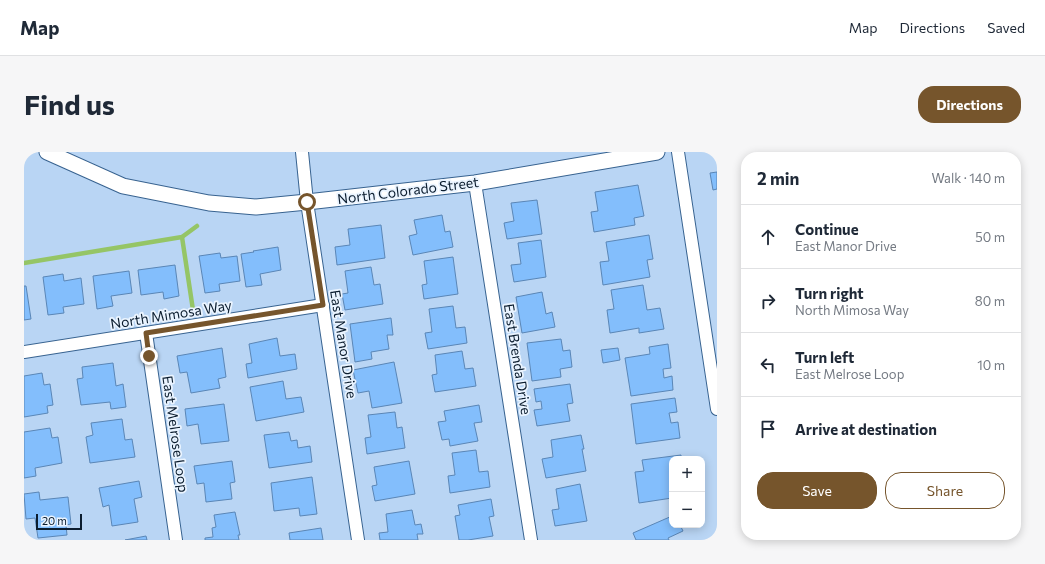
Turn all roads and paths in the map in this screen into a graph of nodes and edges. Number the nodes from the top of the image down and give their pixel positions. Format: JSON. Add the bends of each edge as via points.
{"nodes":[{"id":1,"x":47,"y":152,"type":"edge"},
{"id":2,"x":302,"y":152,"type":"edge"},
{"id":3,"x":657,"y":152,"type":"edge"},
{"id":4,"x":678,"y":152,"type":"edge"},
{"id":5,"x":475,"y":183,"type":"junction"},
{"id":6,"x":307,"y":202,"type":"junction"},
{"id":7,"x":323,"y":305,"type":"junction"},
{"id":8,"x":146,"y":333,"type":"junction"},
{"id":9,"x":24,"y":352,"type":"edge"},
{"id":10,"x":717,"y":409,"type":"edge"},
{"id":11,"x":176,"y":540,"type":"edge"},
{"id":12,"x":358,"y":540,"type":"edge"},
{"id":13,"x":531,"y":540,"type":"edge"}],
"edges":[{"from":1,"to":6,"type":"street","name":"North Colorado Street","via":[[123,186],[209,202],[256,207]]},
{"from":2,"to":6,"type":"street","name":"East Manor Drive"},
{"from":3,"to":5,"type":"street","name":"North Colorado Street"},
{"from":4,"to":10,"type":"street"},
{"from":5,"to":6,"type":"street","name":"North Colorado Street"},
{"from":5,"to":13,"type":"street","name":"East Brenda Drive"},
{"from":6,"to":7,"type":"street","name":"East Manor Drive"},
{"from":7,"to":8,"type":"street","name":"North Mimosa Way"},
{"from":7,"to":12,"type":"street","name":"East Manor Drive"},
{"from":8,"to":9,"type":"street","name":"North Mimosa Way"},
{"from":8,"to":11,"type":"street","name":"East Melrose Loop"}]}
